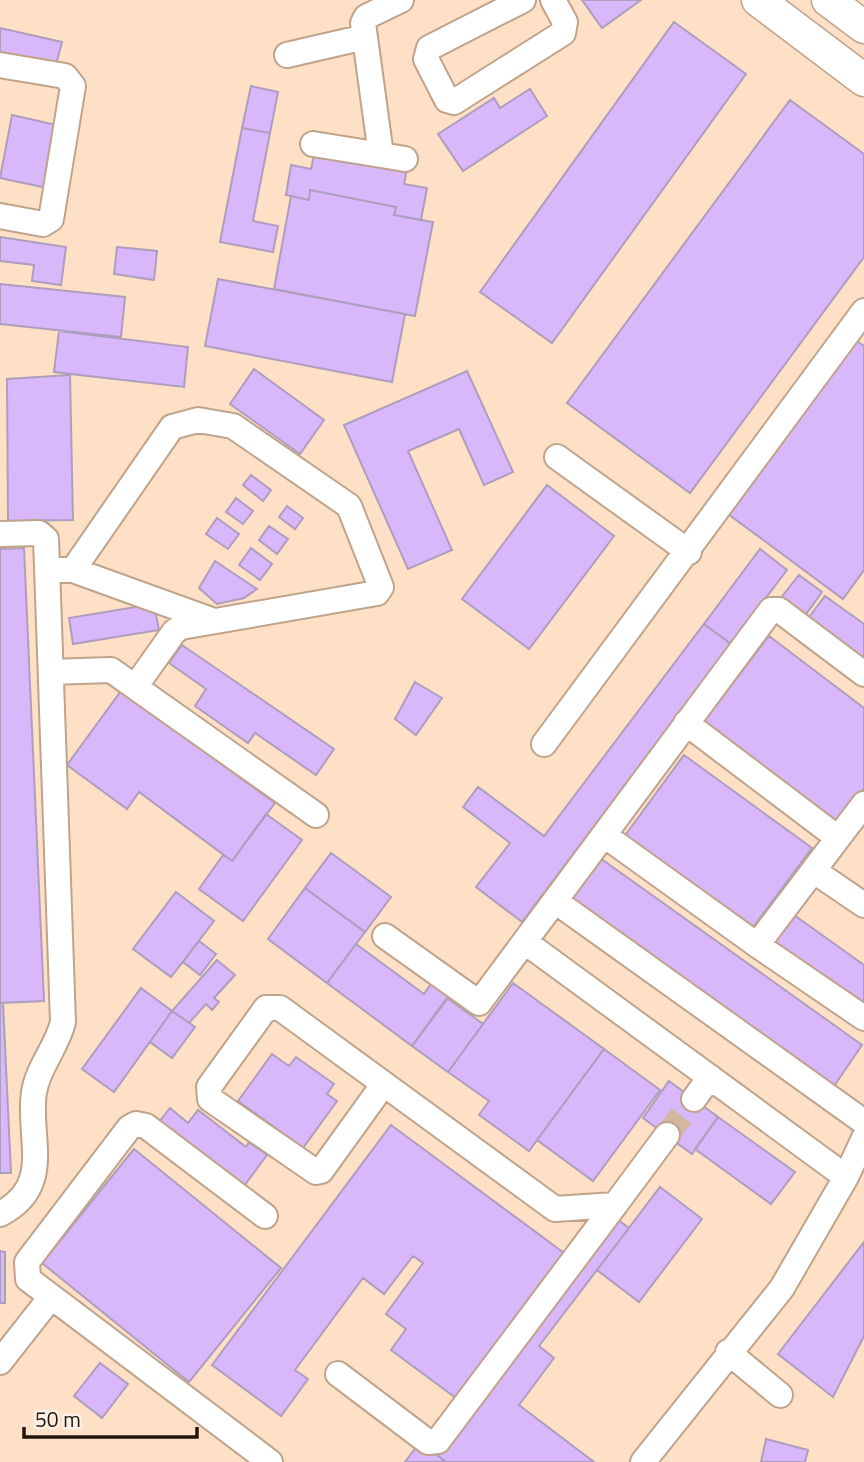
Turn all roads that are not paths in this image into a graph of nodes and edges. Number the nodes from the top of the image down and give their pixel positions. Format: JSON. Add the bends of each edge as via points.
{"nodes":[{"id":1,"x":401,"y":0,"type":"edge"},
{"id":2,"x":523,"y":0,"type":"edge"},
{"id":3,"x":552,"y":0,"type":"edge"},
{"id":4,"x":758,"y":0,"type":"edge"},
{"id":5,"x":828,"y":0,"type":"edge"},
{"id":6,"x":864,"y":27,"type":"edge"},
{"id":7,"x":365,"y":37,"type":"junction"},
{"id":8,"x":287,"y":55,"type":"dead end"},
{"id":9,"x":0,"y":65,"type":"edge"},
{"id":10,"x":864,"y":80,"type":"edge"},
{"id":11,"x":313,"y":144,"type":"dead end"},
{"id":12,"x":0,"y":216,"type":"edge"},
{"id":13,"x":864,"y":311,"type":"edge"},
{"id":14,"x":557,"y":457,"type":"dead end"},
{"id":15,"x":0,"y":534,"type":"edge"},
{"id":16,"x":688,"y":552,"type":"junction"},
{"id":17,"x":47,"y":570,"type":"junction"},
{"id":18,"x":73,"y":570,"type":"junction"},
{"id":19,"x":215,"y":621,"type":"junction"},
{"id":20,"x":51,"y":672,"type":"junction"},
{"id":21,"x":864,"y":674,"type":"edge"},
{"id":22,"x":135,"y":687,"type":"junction"},
{"id":23,"x":686,"y":723,"type":"junction"},
{"id":24,"x":544,"y":744,"type":"dead end"},
{"id":25,"x":316,"y":815,"type":"dead end"},
{"id":26,"x":854,"y":823,"type":"edge"},
{"id":27,"x":604,"y":835,"type":"junction"},
{"id":28,"x":814,"y":871,"type":"junction"},
{"id":29,"x":555,"y":901,"type":"junction"},
{"id":30,"x":864,"y":905,"type":"edge"},
{"id":31,"x":385,"y":936,"type":"dead end"},
{"id":32,"x":525,"y":942,"type":"junction"},
{"id":33,"x":757,"y":945,"type":"junction"},
{"id":34,"x":864,"y":1018,"type":"edge"},
{"id":35,"x":710,"y":1077,"type":"junction"},
{"id":36,"x":383,"y":1085,"type":"junction"},
{"id":37,"x":694,"y":1099,"type":"tunnel mouth"},
{"id":38,"x":864,"y":1122,"type":"edge"},
{"id":39,"x":667,"y":1135,"type":"tunnel mouth"},
{"id":40,"x":864,"y":1138,"type":"edge"},
{"id":41,"x":846,"y":1177,"type":"junction"},
{"id":42,"x":615,"y":1205,"type":"junction"},
{"id":43,"x":0,"y":1214,"type":"edge"},
{"id":44,"x":265,"y":1216,"type":"dead end"},
{"id":45,"x":51,"y":1297,"type":"junction"},
{"id":46,"x":728,"y":1352,"type":"junction"},
{"id":47,"x":0,"y":1362,"type":"edge"},
{"id":48,"x":338,"y":1374,"type":"dead end"},
{"id":49,"x":780,"y":1395,"type":"dead end"},
{"id":50,"x":270,"y":1462,"type":"edge"},
{"id":51,"x":643,"y":1462,"type":"edge"}],
"edges":[{"from":1,"to":7,"type":"street","via":[[366,17]]},
{"from":2,"to":3,"type":"street","via":[[429,48],[426,59],[447,100],[454,102],[563,33],[565,22]]},
{"from":4,"to":10,"type":"main road"},
{"from":5,"to":6,"type":"main road"},
{"from":7,"to":8,"type":"street"},
{"from":7,"to":11,"type":"street","via":[[393,157]]},
{"from":9,"to":12,"type":"street","via":[[65,76],[73,86],[51,219],[43,224]]},
{"from":13,"to":16,"type":"street"},
{"from":14,"to":16,"type":"street"},
{"from":15,"to":17,"type":"street","via":[[44,535]]},
{"from":16,"to":24,"type":"street"},
{"from":17,"to":18,"type":"street"},
{"from":17,"to":20,"type":"street"},
{"from":18,"to":19,"type":"street"},
{"from":18,"to":19,"type":"street","via":[[172,427],[198,420],[233,426],[349,506],[381,587],[377,593]]},
{"from":19,"to":22,"type":"street","via":[[177,629]]},
{"from":20,"to":22,"type":"street","via":[[111,670]]},
{"from":20,"to":43,"type":"street","via":[[63,1022],[33,1093],[34,1177]]},
{"from":21,"to":23,"type":"street","via":[[775,609]]},
{"from":22,"to":25,"type":"street"},
{"from":23,"to":26,"type":"street"},
{"from":23,"to":27,"type":"street"},
{"from":26,"to":28,"type":"street"},
{"from":27,"to":29,"type":"street"},
{"from":27,"to":33,"type":"street"},
{"from":28,"to":30,"type":"street"},
{"from":28,"to":33,"type":"street"},
{"from":29,"to":32,"type":"street"},
{"from":29,"to":38,"type":"street"},
{"from":31,"to":32,"type":"street","via":[[479,1003]]},
{"from":32,"to":35,"type":"street"},
{"from":33,"to":34,"type":"street"},
{"from":35,"to":37,"type":"street"},
{"from":35,"to":41,"type":"street"},
{"from":36,"to":36,"type":"street","via":[[272,1006],[266,1008],[208,1093],[210,1099],[316,1172]]},
{"from":36,"to":42,"type":"street","via":[[545,1204],[564,1210]]},
{"from":39,"to":42,"type":"street"},
{"from":40,"to":41,"type":"street"},
{"from":41,"to":46,"type":"street","via":[[782,1288]]},
{"from":42,"to":48,"type":"street","via":[[438,1441],[428,1442]]},
{"from":44,"to":45,"type":"street","via":[[146,1126],[135,1124],[27,1262],[28,1279]]},
{"from":45,"to":47,"type":"street"},
{"from":45,"to":50,"type":"street"},
{"from":46,"to":49,"type":"street"},
{"from":46,"to":51,"type":"street"}]}
